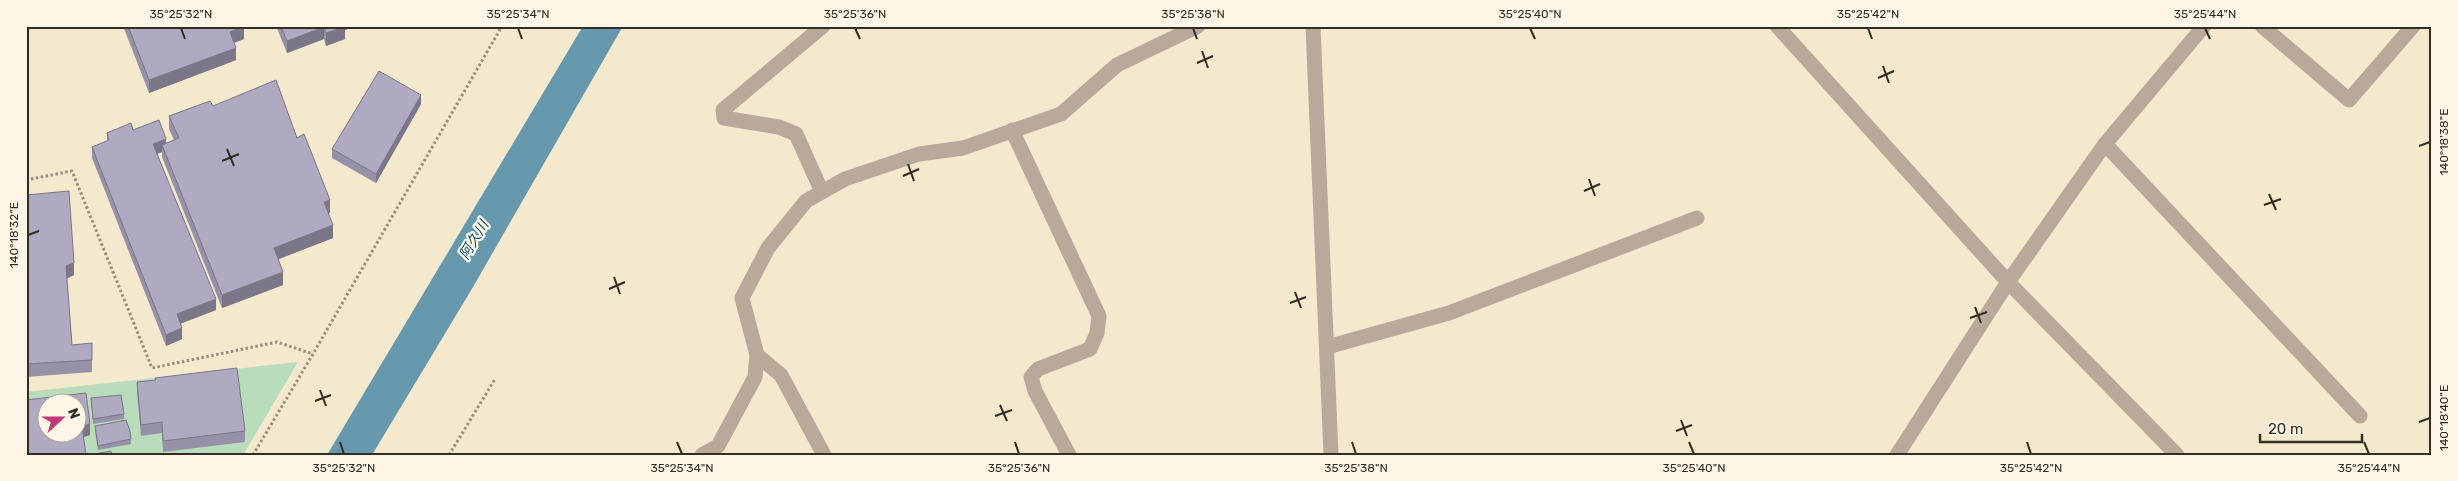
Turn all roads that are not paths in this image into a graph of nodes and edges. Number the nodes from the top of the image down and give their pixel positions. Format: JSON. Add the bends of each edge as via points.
{"nodes":[{"id":1,"x":823,"y":26,"type":"edge"},
{"id":2,"x":1198,"y":26,"type":"edge"},
{"id":3,"x":1313,"y":26,"type":"edge"},
{"id":4,"x":1777,"y":26,"type":"edge"},
{"id":5,"x":2204,"y":26,"type":"edge"},
{"id":6,"x":2262,"y":26,"type":"edge"},
{"id":7,"x":2413,"y":26,"type":"edge"},
{"id":8,"x":1012,"y":130,"type":"junction"},
{"id":9,"x":2105,"y":144,"type":"junction"},
{"id":10,"x":822,"y":192,"type":"junction"},
{"id":11,"x":1697,"y":218,"type":"dead end"},
{"id":12,"x":2008,"y":282,"type":"junction"},
{"id":13,"x":1327,"y":347,"type":"junction"},
{"id":14,"x":757,"y":355,"type":"junction"},
{"id":15,"x":2360,"y":416,"type":"dead end"},
{"id":16,"x":702,"y":455,"type":"edge"},
{"id":17,"x":824,"y":455,"type":"edge"},
{"id":18,"x":1069,"y":455,"type":"edge"},
{"id":19,"x":1331,"y":455,"type":"edge"},
{"id":20,"x":1898,"y":455,"type":"edge"},
{"id":21,"x":2177,"y":455,"type":"edge"}],
"edges":[{"from":1,"to":10,"type":"street","via":[[723,110],[724,118],[779,127],[796,134]]},
{"from":2,"to":8,"type":"street","via":[[1117,65],[1061,114]]},
{"from":3,"to":13,"type":"street"},
{"from":4,"to":12,"type":"street"},
{"from":5,"to":9,"type":"street"},
{"from":6,"to":7,"type":"street","via":[[2349,100]]},
{"from":8,"to":10,"type":"street","via":[[963,148],[919,154],[845,179]]},
{"from":8,"to":18,"type":"street","via":[[1099,316],[1097,333],[1090,349],[1038,369],[1031,377],[1035,391]]},
{"from":9,"to":12,"type":"street"},
{"from":9,"to":15,"type":"street"},
{"from":10,"to":14,"type":"street","via":[[806,201],[768,248],[742,298]]},
{"from":11,"to":13,"type":"street","via":[[1449,313]]},
{"from":12,"to":20,"type":"street"},
{"from":12,"to":21,"type":"street"},
{"from":13,"to":19,"type":"street"},
{"from":14,"to":16,"type":"street","via":[[755,377],[718,446]]},
{"from":14,"to":17,"type":"street","via":[[781,375]]}]}
